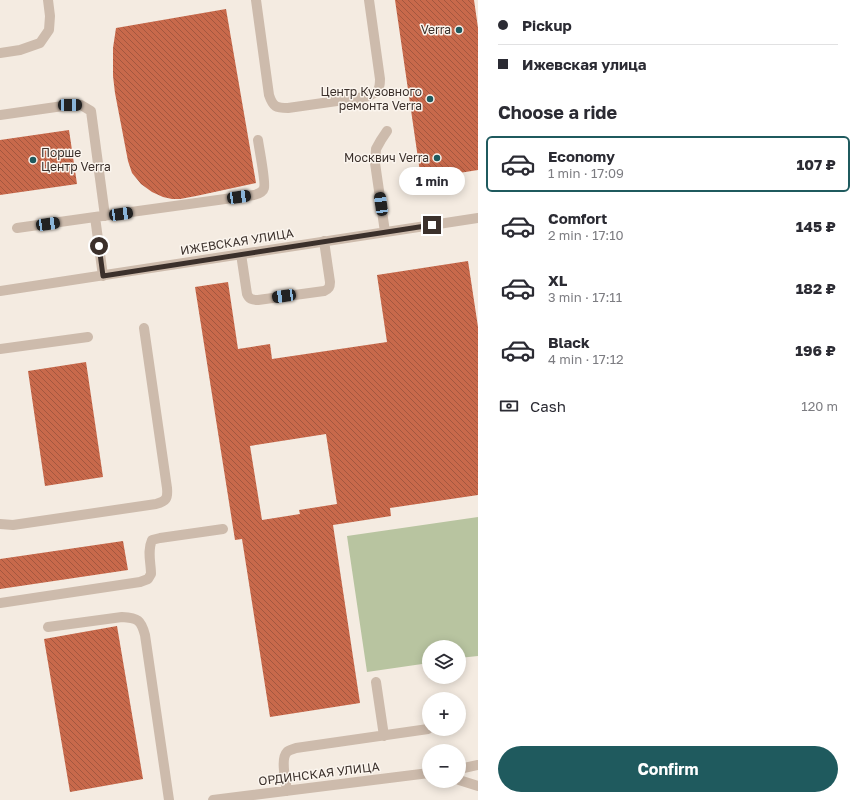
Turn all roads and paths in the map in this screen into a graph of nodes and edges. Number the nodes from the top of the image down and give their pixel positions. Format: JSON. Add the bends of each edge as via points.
{"nodes":[{"id":1,"x":48,"y":0,"type":"edge"},
{"id":2,"x":256,"y":0,"type":"edge"},
{"id":3,"x":369,"y":0,"type":"edge"},
{"id":4,"x":0,"y":53,"type":"edge"},
{"id":5,"x":0,"y":115,"type":"edge"},
{"id":6,"x":387,"y":132,"type":"dead end"},
{"id":7,"x":258,"y":140,"type":"dead end"},
{"id":8,"x":105,"y":216,"type":"junction"},
{"id":9,"x":95,"y":217,"type":"junction"},
{"id":10,"x":478,"y":218,"type":"edge"},
{"id":11,"x":17,"y":228,"type":"dead end"},
{"id":12,"x":385,"y":232,"type":"junction"},
{"id":13,"x":324,"y":241,"type":"junction"},
{"id":14,"x":241,"y":254,"type":"junction"},
{"id":15,"x":103,"y":276,"type":"junction"},
{"id":16,"x":0,"y":291,"type":"edge"},
{"id":17,"x":144,"y":328,"type":"dead end"},
{"id":18,"x":88,"y":337,"type":"dead end"},
{"id":19,"x":0,"y":349,"type":"edge"},
{"id":20,"x":0,"y":524,"type":"edge"},
{"id":21,"x":223,"y":529,"type":"dead end"},
{"id":22,"x":0,"y":603,"type":"edge"},
{"id":23,"x":48,"y":628,"type":"dead end"},
{"id":24,"x":376,"y":682,"type":"dead end"},
{"id":25,"x":422,"y":730,"type":"edge"},
{"id":26,"x":384,"y":736,"type":"junction"},
{"id":27,"x":478,"y":765,"type":"edge"},
{"id":28,"x":466,"y":768,"type":"edge"},
{"id":29,"x":422,"y":774,"type":"edge"},
{"id":30,"x":466,"y":782,"type":"edge"},
{"id":31,"x":478,"y":786,"type":"edge"},
{"id":32,"x":287,"y":791,"type":"junction"},
{"id":33,"x":169,"y":800,"type":"edge"},
{"id":34,"x":213,"y":800,"type":"edge"}],
"edges":[{"from":1,"to":4,"type":"street","via":[[48,30],[40,43]]},
{"from":2,"to":3,"type":"street","via":[[272,103],[278,108],[288,108],[365,97],[376,93],[380,87],[380,79]]},
{"from":5,"to":8,"type":"street","via":[[70,105],[82,105],[90,111]]},
{"from":6,"to":12,"type":"street","via":[[376,150],[375,163]]},
{"from":7,"to":8,"type":"street","via":[[264,181],[261,192]]},
{"from":8,"to":9,"type":"street"},
{"from":9,"to":11,"type":"street"},
{"from":9,"to":15,"type":"street"},
{"from":10,"to":12,"type":"street","name":"ИЖЕВСКАЯ УЛИЦА"},
{"from":12,"to":13,"type":"street","name":"ИЖЕВСКАЯ УЛИЦА"},
{"from":13,"to":14,"type":"street","name":"ИЖЕВСКАЯ УЛИЦА"},
{"from":13,"to":14,"type":"street","via":[[330,286],[324,291],[252,300],[247,294]]},
{"from":14,"to":15,"type":"street","name":"ИЖЕВСКАЯ УЛИЦА"},
{"from":15,"to":16,"type":"street","name":"ИЖЕВСКАЯ УЛИЦА"},
{"from":17,"to":20,"type":"street","via":[[168,488],[168,496],[164,502],[13,525]]},
{"from":18,"to":19,"type":"street"},
{"from":21,"to":22,"type":"street","via":[[152,540],[149,546],[151,574],[148,579],[140,582]]},
{"from":23,"to":33,"type":"street","via":[[122,617],[134,617],[142,625]]},
{"from":24,"to":26,"type":"street"},
{"from":25,"to":26,"type":"street"},
{"from":26,"to":32,"type":"street","via":[[296,748],[287,752],[283,764]]},
{"from":27,"to":28,"type":"street"},
{"from":29,"to":32,"type":"street","name":"ОРДИНСКАЯ УЛИЦА"},
{"from":30,"to":31,"type":"street"},
{"from":32,"to":34,"type":"street","name":"ОРДИНСКАЯ УЛИЦА"}]}
